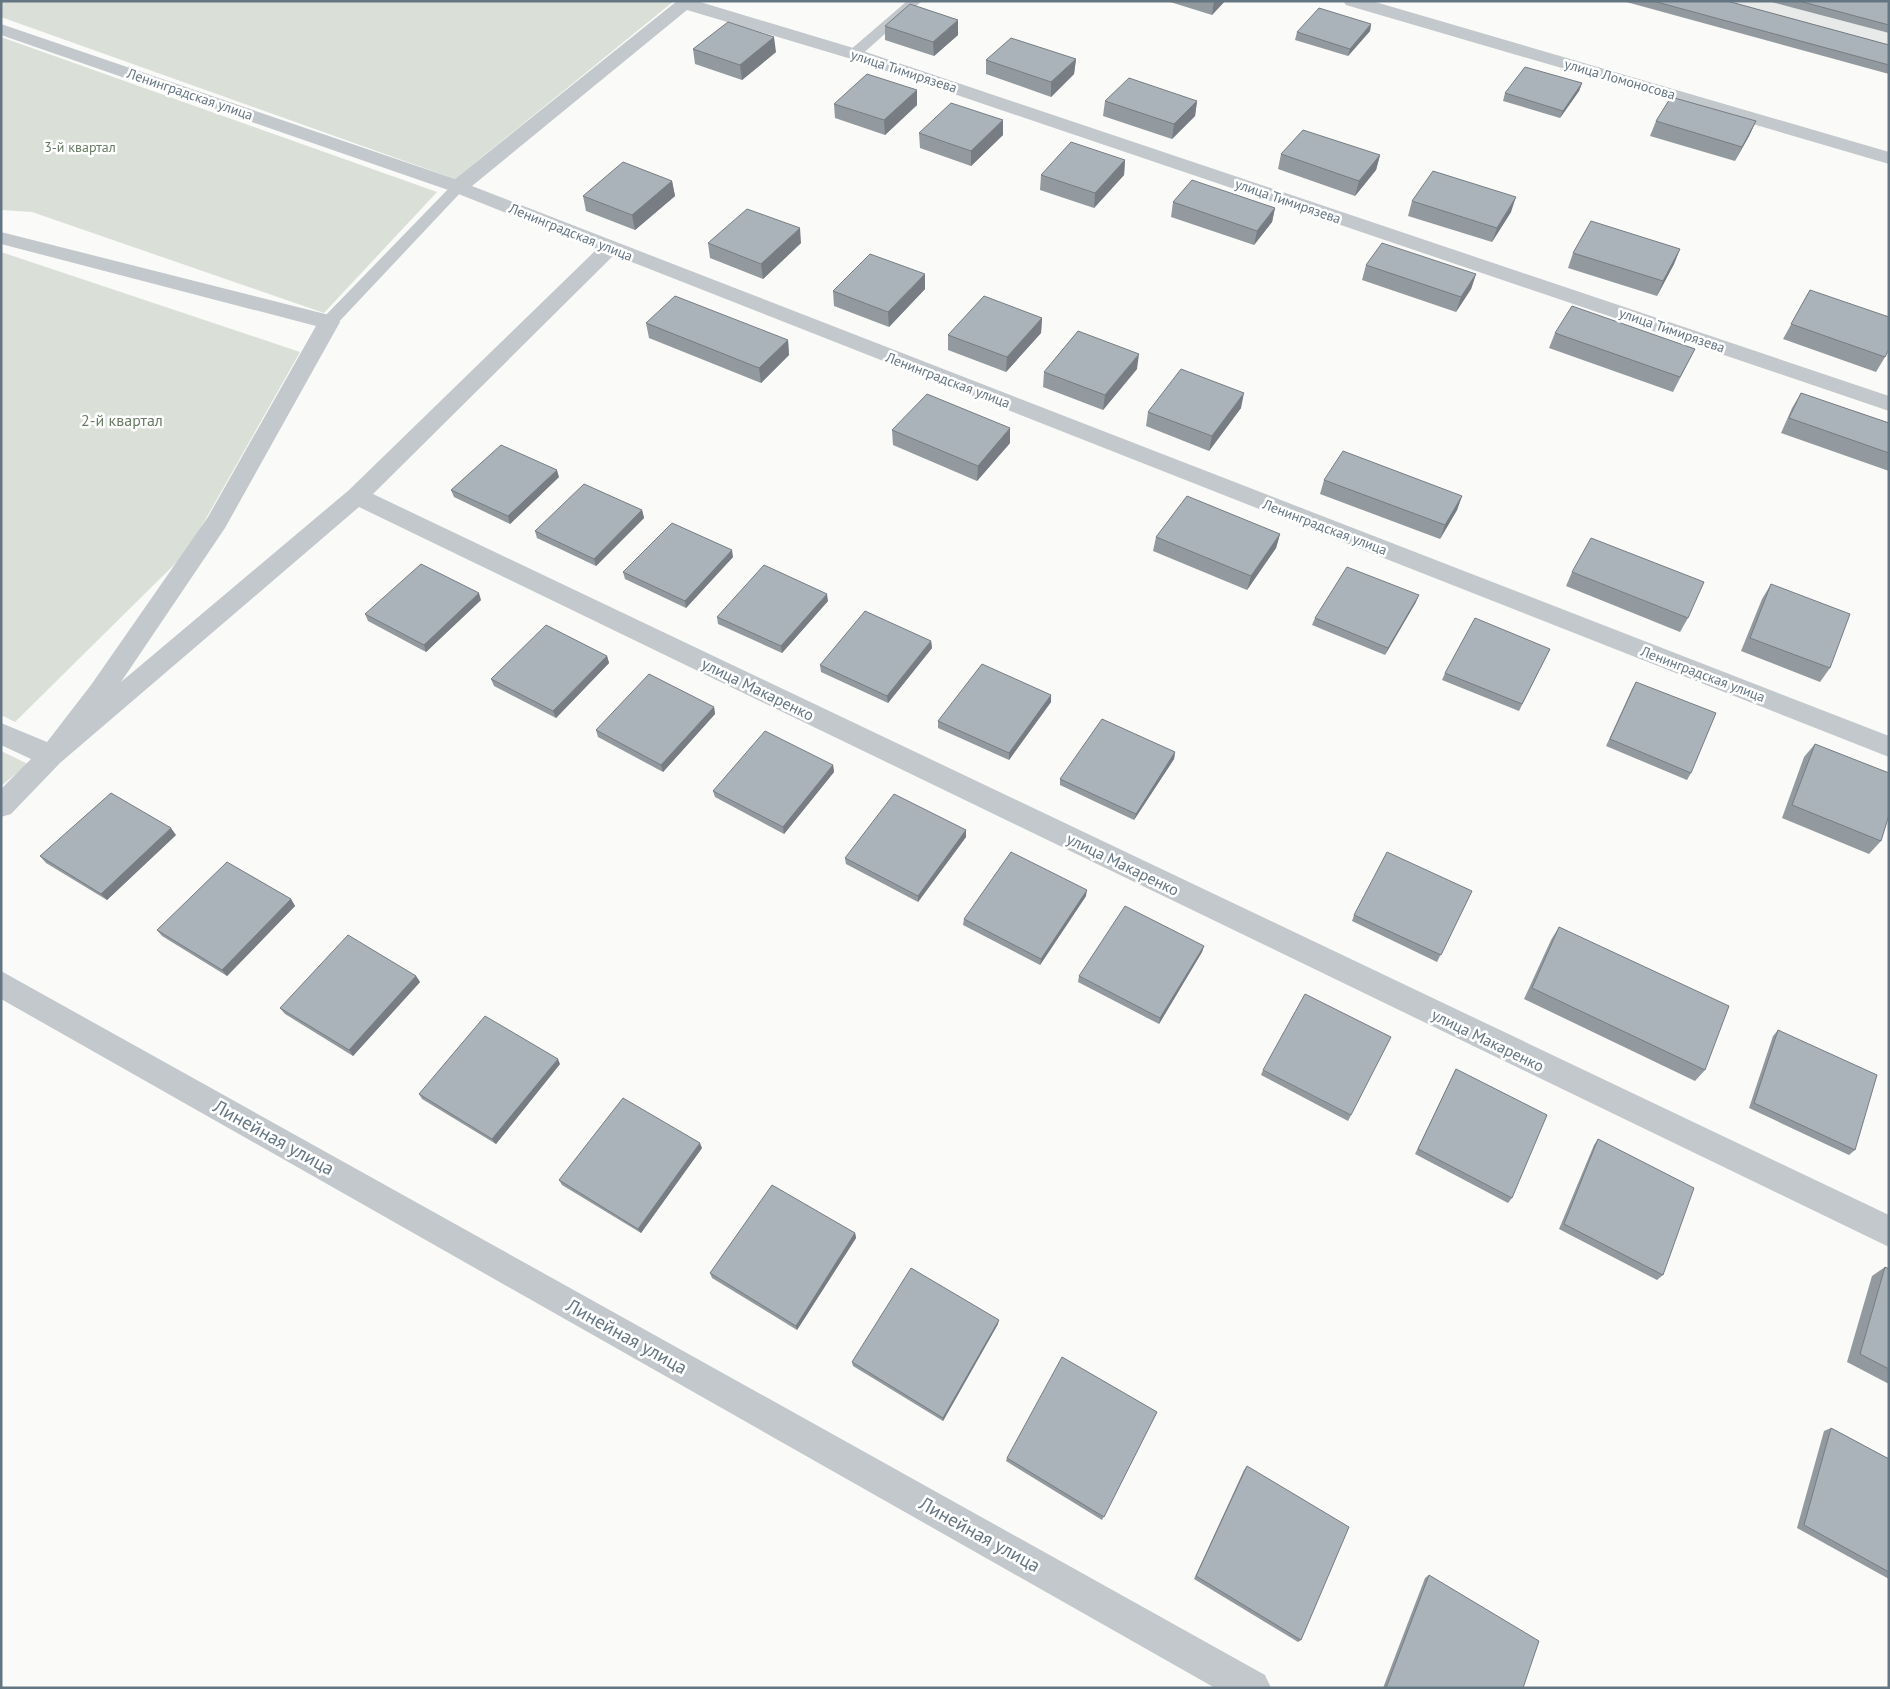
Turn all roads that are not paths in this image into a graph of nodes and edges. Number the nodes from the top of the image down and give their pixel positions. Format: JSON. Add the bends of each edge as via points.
{"nodes":[{"id":1,"x":915,"y":1,"type":"edge"},
{"id":2,"x":1352,"y":1,"type":"edge"},
{"id":3,"x":687,"y":3,"type":"edge"},
{"id":4,"x":1,"y":29,"type":"edge"},
{"id":5,"x":854,"y":54,"type":"junction"},
{"id":6,"x":1889,"y":158,"type":"edge"},
{"id":7,"x":458,"y":187,"type":"junction"},
{"id":8,"x":1,"y":238,"type":"edge"},
{"id":9,"x":610,"y":248,"type":"junction"},
{"id":10,"x":328,"y":322,"type":"junction"},
{"id":11,"x":1889,"y":404,"type":"edge"},
{"id":12,"x":357,"y":496,"type":"junction"},
{"id":13,"x":1,"y":733,"type":"edge"},
{"id":14,"x":1889,"y":747,"type":"edge"},
{"id":15,"x":51,"y":756,"type":"junction"},
{"id":16,"x":1,"y":806,"type":"edge"},
{"id":17,"x":1,"y":984,"type":"edge"},
{"id":18,"x":1889,"y":1232,"type":"edge"},
{"id":19,"x":1252,"y":1688,"type":"edge"}],
"edges":[{"from":1,"to":5,"type":"lane"},
{"from":2,"to":6,"type":"street","name":"улица Ломоносова"},
{"from":3,"to":5,"type":"street","name":"улица Тимирязева"},
{"from":3,"to":7,"type":"street"},
{"from":4,"to":7,"type":"street","name":"Ленинградская улица"},
{"from":5,"to":11,"type":"street","name":"улица Тимирязева"},
{"from":7,"to":9,"type":"street","name":"Ленинградская улица"},
{"from":7,"to":10,"type":"lane"},
{"from":8,"to":10,"type":"street"},
{"from":9,"to":12,"type":"street"},
{"from":9,"to":14,"type":"street","name":"Ленинградская улица"},
{"from":10,"to":15,"type":"street","via":[[217,522],[100,692]]},
{"from":12,"to":15,"type":"street"},
{"from":12,"to":18,"type":"street","name":"улица Макаренко"},
{"from":13,"to":15,"type":"street"},
{"from":15,"to":16,"type":"street"},
{"from":17,"to":19,"type":"street","name":"Линейная улица"}]}
